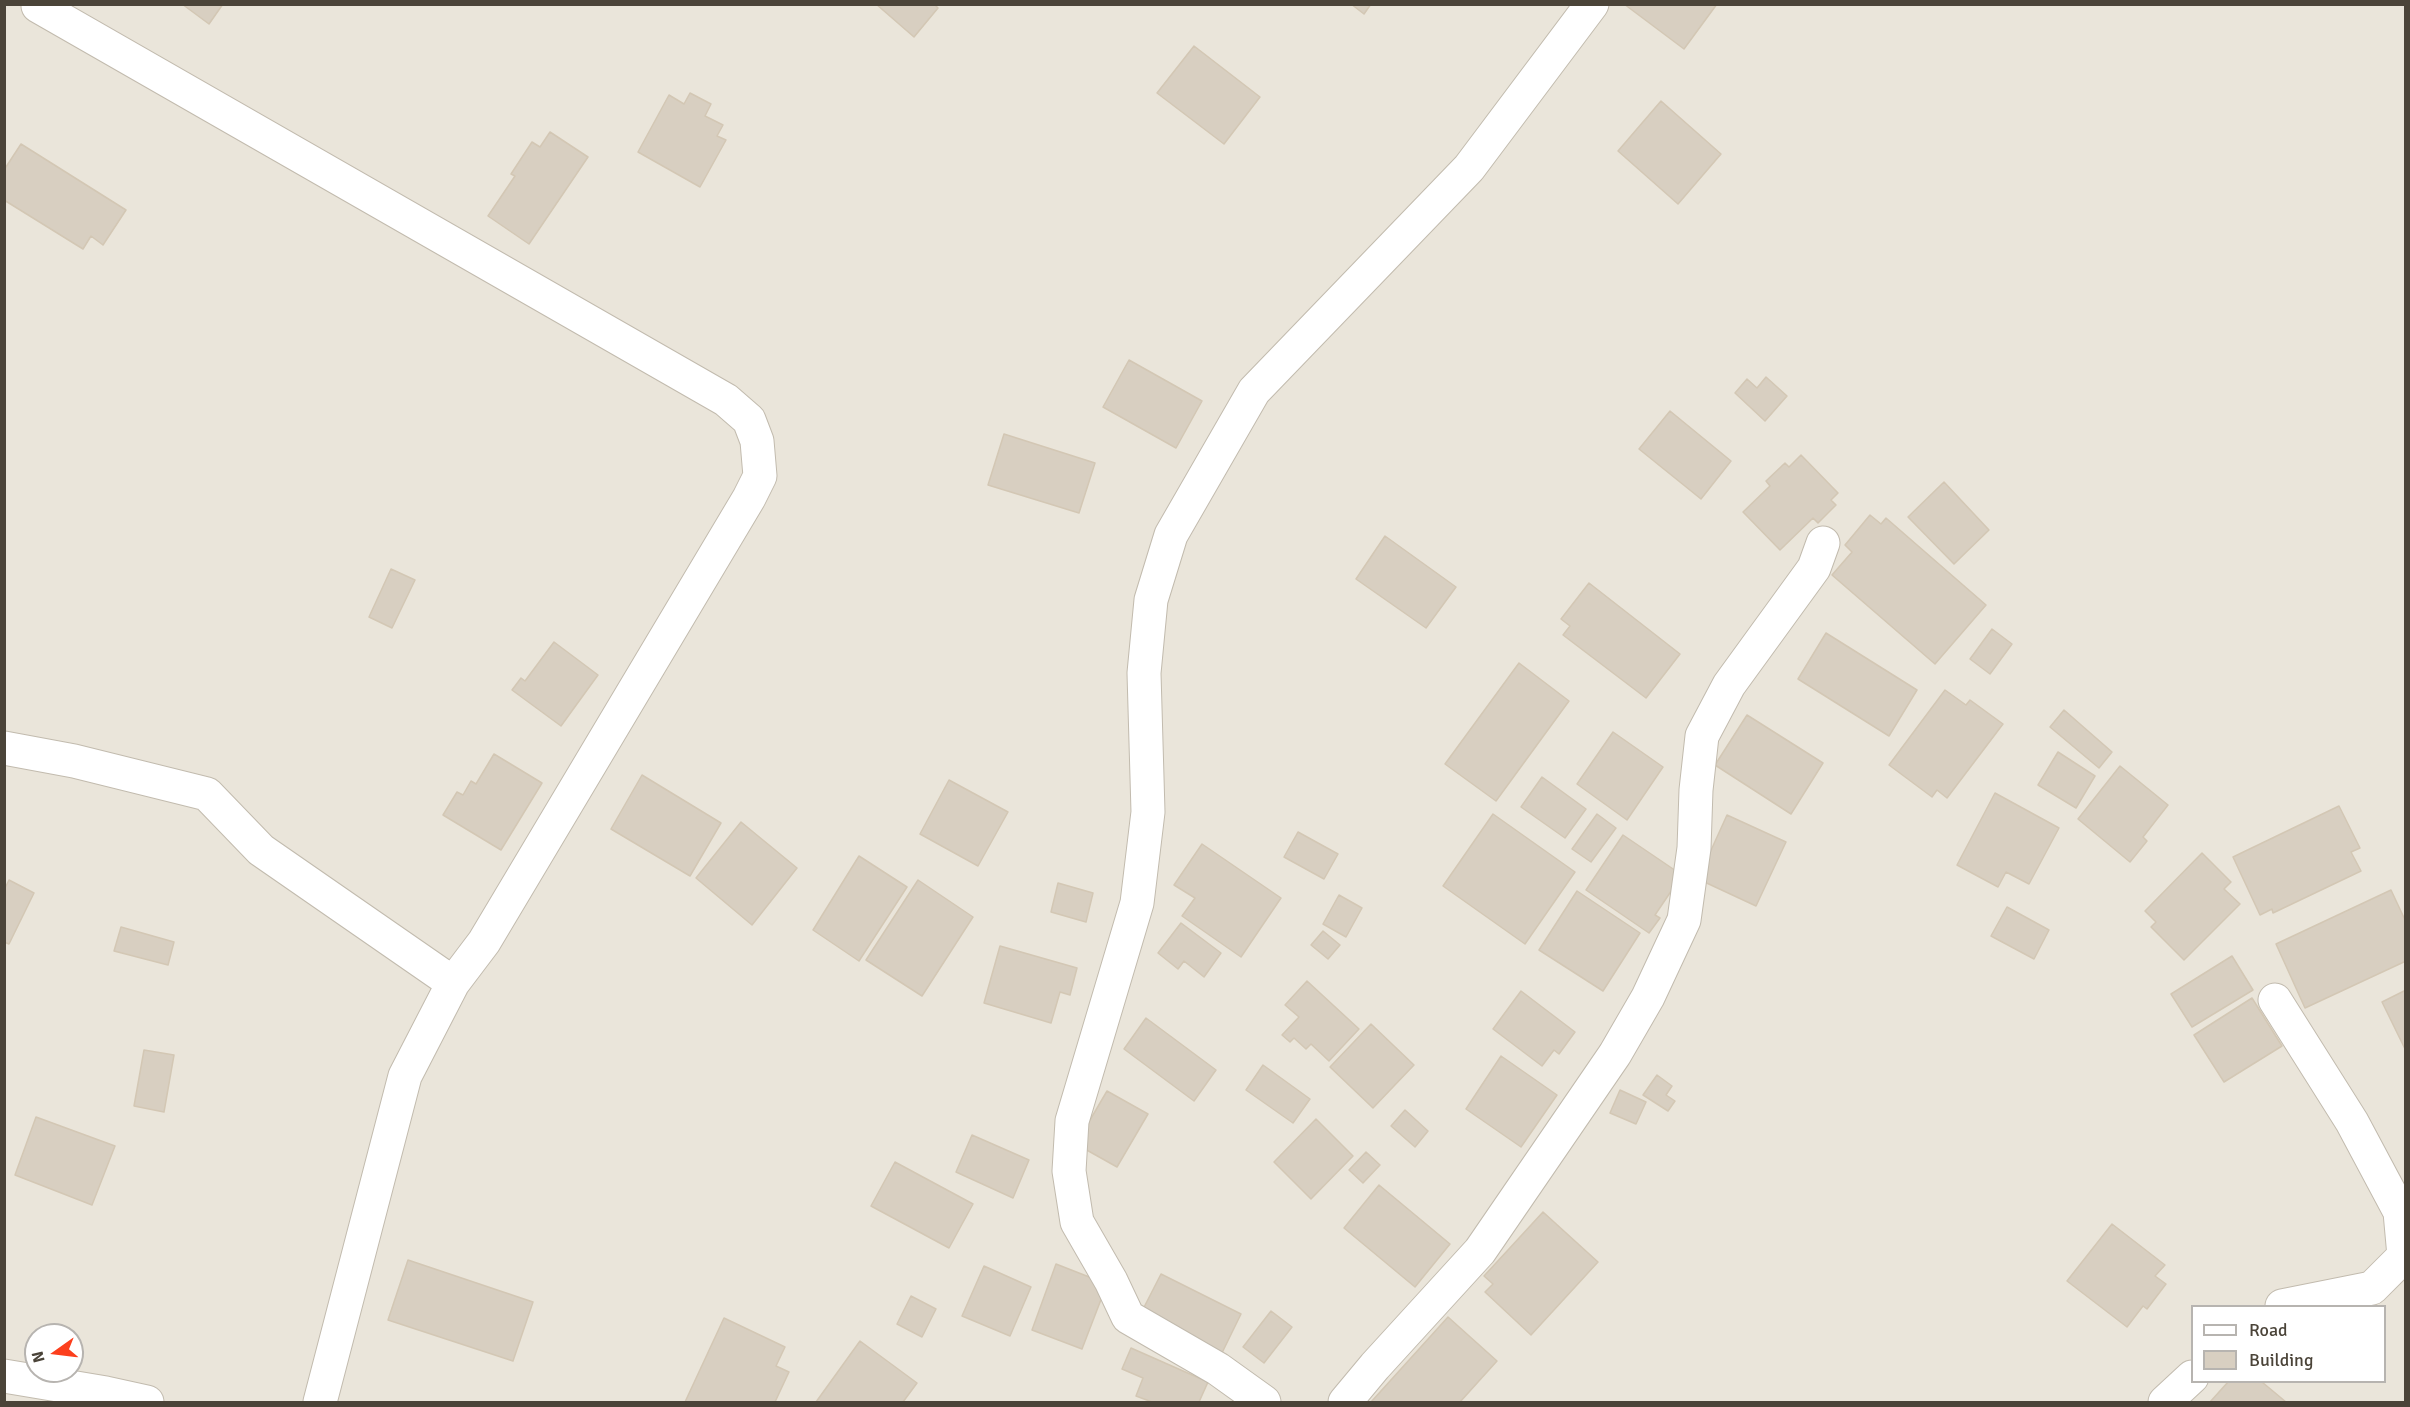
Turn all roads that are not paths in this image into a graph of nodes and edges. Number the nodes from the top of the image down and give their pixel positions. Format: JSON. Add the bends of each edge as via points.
{"nodes":[{"id":1,"x":1592,"y":4,"type":"edge"},
{"id":2,"x":38,"y":6,"type":"dead end"},
{"id":3,"x":1823,"y":543,"type":"dead end"},
{"id":4,"x":4,"y":748,"type":"edge"},
{"id":5,"x":453,"y":983,"type":"junction"},
{"id":6,"x":2275,"y":1000,"type":"dead end"},
{"id":7,"x":2287,"y":1305,"type":"edge"},
{"id":8,"x":4,"y":1376,"type":"edge"},
{"id":9,"x":2191,"y":1379,"type":"edge"},
{"id":10,"x":147,"y":1402,"type":"edge"},
{"id":11,"x":320,"y":1402,"type":"edge"},
{"id":12,"x":1264,"y":1402,"type":"edge"},
{"id":13,"x":1345,"y":1402,"type":"edge"},
{"id":14,"x":2165,"y":1402,"type":"edge"}],
"edges":[{"from":1,"to":12,"type":"street","via":[[1469,168],[1254,391],[1171,535],[1151,600],[1144,673],[1148,812],[1137,903],[1072,1122],[1069,1171],[1077,1222],[1128,1317],[1218,1369]]},
{"from":2,"to":5,"type":"street","via":[[726,400],[749,420],[757,441],[760,476],[749,498],[484,942]]},
{"from":3,"to":13,"type":"street","via":[[1814,568],[1729,685],[1702,736],[1684,920],[1648,997],[1615,1054],[1480,1251]]},
{"from":4,"to":5,"type":"street","via":[[207,794],[261,850]]},
{"from":5,"to":11,"type":"street","via":[[405,1076]]},
{"from":6,"to":7,"type":"street","via":[[2352,1122],[2400,1212],[2404,1256],[2372,1288]]},
{"from":8,"to":10,"type":"street"},
{"from":9,"to":14,"type":"street"}]}
